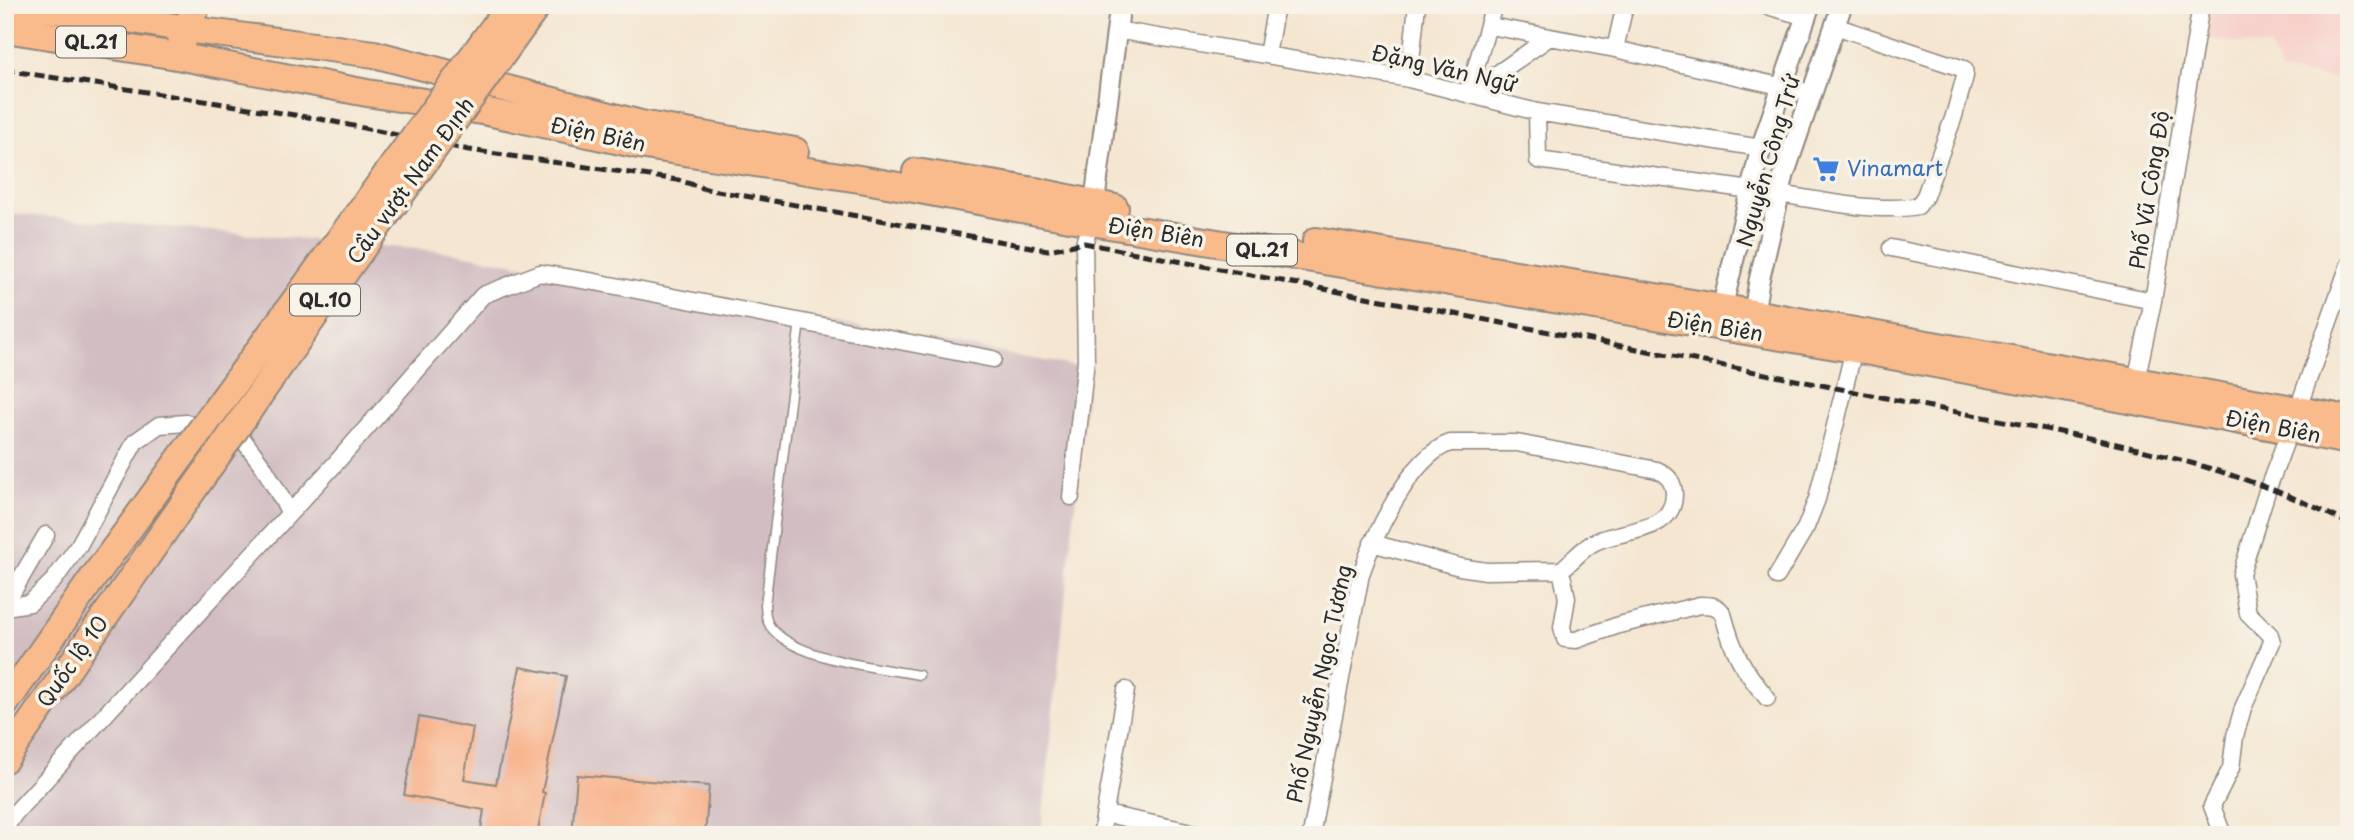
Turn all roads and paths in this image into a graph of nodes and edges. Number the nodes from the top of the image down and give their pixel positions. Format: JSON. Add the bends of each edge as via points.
{"nodes":[{"id":1,"x":9,"y":5,"type":"edge"},
{"id":2,"x":510,"y":5,"type":"edge"},
{"id":3,"x":538,"y":5,"type":"edge"},
{"id":4,"x":1120,"y":5,"type":"edge"},
{"id":5,"x":1276,"y":5,"type":"edge"},
{"id":6,"x":1417,"y":5,"type":"edge"},
{"id":7,"x":1494,"y":5,"type":"edge"},
{"id":8,"x":1625,"y":5,"type":"edge"},
{"id":9,"x":1763,"y":5,"type":"edge"},
{"id":10,"x":1842,"y":5,"type":"edge"},
{"id":11,"x":2201,"y":5,"type":"edge"},
{"id":12,"x":118,"y":11,"type":"edge"},
{"id":13,"x":1808,"y":11,"type":"edge"},
{"id":14,"x":191,"y":17,"type":"edge"},
{"id":15,"x":1490,"y":26,"type":"junction"},
{"id":16,"x":1835,"y":26,"type":"junction"},
{"id":17,"x":5,"y":29,"type":"edge"},
{"id":18,"x":1116,"y":30,"type":"junction"},
{"id":19,"x":1550,"y":37,"type":"junction"},
{"id":20,"x":114,"y":46,"type":"junction"},
{"id":21,"x":1615,"y":49,"type":"junction"},
{"id":22,"x":1267,"y":55,"type":"junction"},
{"id":23,"x":177,"y":56,"type":"junction"},
{"id":24,"x":1409,"y":79,"type":"junction"},
{"id":25,"x":1782,"y":86,"type":"junction"},
{"id":26,"x":1811,"y":93,"type":"junction"},
{"id":27,"x":1468,"y":94,"type":"junction"},
{"id":28,"x":1537,"y":112,"type":"junction"},
{"id":29,"x":1761,"y":148,"type":"junction"},
{"id":30,"x":1751,"y":190,"type":"junction"},
{"id":31,"x":1780,"y":194,"type":"junction"},
{"id":32,"x":1093,"y":214,"type":"junction"},
{"id":33,"x":1891,"y":247,"type":"dead end"},
{"id":34,"x":2349,"y":265,"type":"edge"},
{"id":35,"x":2153,"y":301,"type":"junction"},
{"id":36,"x":1720,"y":318,"type":"junction"},
{"id":37,"x":800,"y":321,"type":"junction"},
{"id":38,"x":1752,"y":323,"type":"junction"},
{"id":39,"x":1854,"y":349,"type":"junction"},
{"id":40,"x":993,"y":359,"type":"dead end"},
{"id":41,"x":2136,"y":381,"type":"junction"},
{"id":42,"x":2349,"y":419,"type":"edge"},
{"id":43,"x":2295,"y":420,"type":"junction"},
{"id":44,"x":2349,"y":441,"type":"edge"},
{"id":45,"x":1071,"y":497,"type":"dead end"},
{"id":46,"x":290,"y":513,"type":"junction"},
{"id":47,"x":46,"y":534,"type":"dead end"},
{"id":48,"x":1372,"y":543,"type":"junction"},
{"id":49,"x":1561,"y":570,"type":"junction"},
{"id":50,"x":1777,"y":576,"type":"dead end"},
{"id":51,"x":88,"y":585,"type":"joint"},
{"id":52,"x":117,"y":599,"type":"joint"},
{"id":53,"x":5,"y":606,"type":"edge"},
{"id":54,"x":36,"y":661,"type":"junction"},
{"id":55,"x":919,"y":675,"type":"dead end"},
{"id":56,"x":5,"y":678,"type":"edge"},
{"id":57,"x":1126,"y":690,"type":"dead end"},
{"id":58,"x":1768,"y":698,"type":"dead end"},
{"id":59,"x":5,"y":704,"type":"edge"},
{"id":60,"x":5,"y":759,"type":"edge"},
{"id":61,"x":1106,"y":814,"type":"junction"},
{"id":62,"x":5,"y":828,"type":"edge"},
{"id":63,"x":1101,"y":835,"type":"edge"},
{"id":64,"x":1206,"y":835,"type":"edge"},
{"id":65,"x":1311,"y":835,"type":"edge"},
{"id":66,"x":2223,"y":835,"type":"edge"}],
"edges":[{"from":1,"to":12,"type":"main road","name":"Điện Biên","number":"QL.21"},
{"from":2,"to":51,"type":"main road","name":"Cầu vượt Nam Định","number":"QL.10","bridge":true},
{"from":3,"to":52,"type":"main road","name":"Cầu vượt Nam Định","number":"QL.10","bridge":true},
{"from":4,"to":18,"type":"street"},
{"from":5,"to":22,"type":"street"},
{"from":6,"to":24,"type":"street"},
{"from":7,"to":15,"type":"street"},
{"from":8,"to":21,"type":"street"},
{"from":9,"to":13,"type":"street"},
{"from":10,"to":16,"type":"street","name":"Nguyễn Công Trứ"},
{"from":11,"to":35,"type":"street","name":"Phố Vũ Công Độ"},
{"from":12,"to":14,"type":"main road","name":"Điện Biên","number":"QL.21"},
{"from":12,"to":20,"type":"street"},
{"from":13,"to":25,"type":"street","name":"Nguyễn Công Trứ"},
{"from":14,"to":23,"type":"main road"},
{"from":14,"to":32,"type":"main road","name":"Điện Biên","number":"QL.21","via":[[374,54],[641,124],[1035,191]]},
{"from":15,"to":19,"type":"street"},
{"from":15,"to":27,"type":"street"},
{"from":16,"to":26,"type":"street","name":"Nguyễn Công Trứ"},
{"from":16,"to":31,"type":"street","via":[[1964,69],[1954,116],[1918,206],[1831,202]]},
{"from":17,"to":20,"type":"main road","name":"Điện Biên","number":"QL.21"},
{"from":18,"to":22,"type":"street","name":"Đặng Văn Ngữ"},
{"from":18,"to":32,"type":"street"},
{"from":19,"to":21,"type":"street"},
{"from":19,"to":27,"type":"street"},
{"from":20,"to":23,"type":"main road","name":"Điện Biên","number":"QL.21"},
{"from":21,"to":25,"type":"street"},
{"from":22,"to":24,"type":"street","name":"Đặng Văn Ngữ"},
{"from":23,"to":32,"type":"main road","name":"Điện Biên","number":"QL.21","via":[[488,112],[639,145]]},
{"from":24,"to":27,"type":"street","name":"Đặng Văn Ngữ"},
{"from":25,"to":26,"type":"street"},
{"from":25,"to":29,"type":"street","name":"Nguyễn Công Trứ"},
{"from":26,"to":31,"type":"street","name":"Nguyễn Công Trứ"},
{"from":27,"to":28,"type":"street","name":"Đặng Văn Ngữ"},
{"from":28,"to":29,"type":"street","name":"Đặng Văn Ngữ"},
{"from":28,"to":30,"type":"street","via":[[1538,160]]},
{"from":29,"to":30,"type":"street","name":"Nguyễn Công Trứ"},
{"from":30,"to":36,"type":"street","name":"Nguyễn Công Trứ"},
{"from":31,"to":38,"type":"street","name":"Nguyễn Công Trứ"},
{"from":32,"to":36,"type":"main road","name":"Điện Biên","number":"QL.21"},
{"from":32,"to":45,"type":"street","via":[[1084,243],[1086,360]]},
{"from":33,"to":35,"type":"street"},
{"from":34,"to":43,"type":"street"},
{"from":35,"to":41,"type":"street","name":"Phố Vũ Công Độ"},
{"from":36,"to":38,"type":"main road","name":"Điện Biên","number":"QL.21"},
{"from":37,"to":40,"type":"street"},
{"from":37,"to":46,"type":"street","via":[[540,273],[483,295]]},
{"from":37,"to":55,"type":"lane","via":[[765,617],[771,628],[795,646],[838,660]]},
{"from":38,"to":39,"type":"main road","name":"Điện Biên","number":"QL.21"},
{"from":38,"to":41,"type":"main road","name":"Điện Biên","number":"QL.21"},
{"from":39,"to":43,"type":"main road","name":"Điện Biên","number":"QL.21"},
{"from":39,"to":50,"type":"street","via":[[1817,499]]},
{"from":41,"to":43,"type":"main road","name":"Điện Biên","number":"QL.21"},
{"from":42,"to":43,"type":"main road","name":"Điện Biên","number":"QL.21"},
{"from":43,"to":44,"type":"main road","name":"Điện Biên","number":"QL.21"},
{"from":43,"to":66,"type":"street","via":[[2241,574],[2248,613],[2267,630],[2272,642],[2243,708],[2231,768],[2212,806]]},
{"from":46,"to":53,"type":"street","via":[[244,441],[186,423],[159,425],[135,442],[54,580],[30,603]]},
{"from":46,"to":62,"type":"street"},
{"from":47,"to":53,"type":"street"},
{"from":48,"to":49,"type":"street","via":[[1486,571]]},
{"from":48,"to":49,"type":"street","name":"Phố Nguyễn Ngọc Tương","via":[[1395,500],[1427,456],[1450,443],[1517,443],[1665,474],[1674,492],[1673,505],[1664,517],[1650,528],[1596,542]]},
{"from":48,"to":65,"type":"street","name":"Phố Nguyễn Ngọc Tương","via":[[1361,574]]},
{"from":49,"to":58,"type":"street","via":[[1567,598],[1562,627],[1565,639],[1711,605],[1720,609],[1737,657]]},
{"from":51,"to":54,"type":"main road","name":"Quốc lộ 10"},
{"from":52,"to":60,"type":"main road","name":"Quốc lộ 10","number":"QL.10"},
{"from":54,"to":56,"type":"main road"},
{"from":54,"to":59,"type":"main road","name":"Quốc lộ 10"},
{"from":57,"to":61,"type":"street"},
{"from":61,"to":63,"type":"street"},
{"from":61,"to":64,"type":"street"}]}
